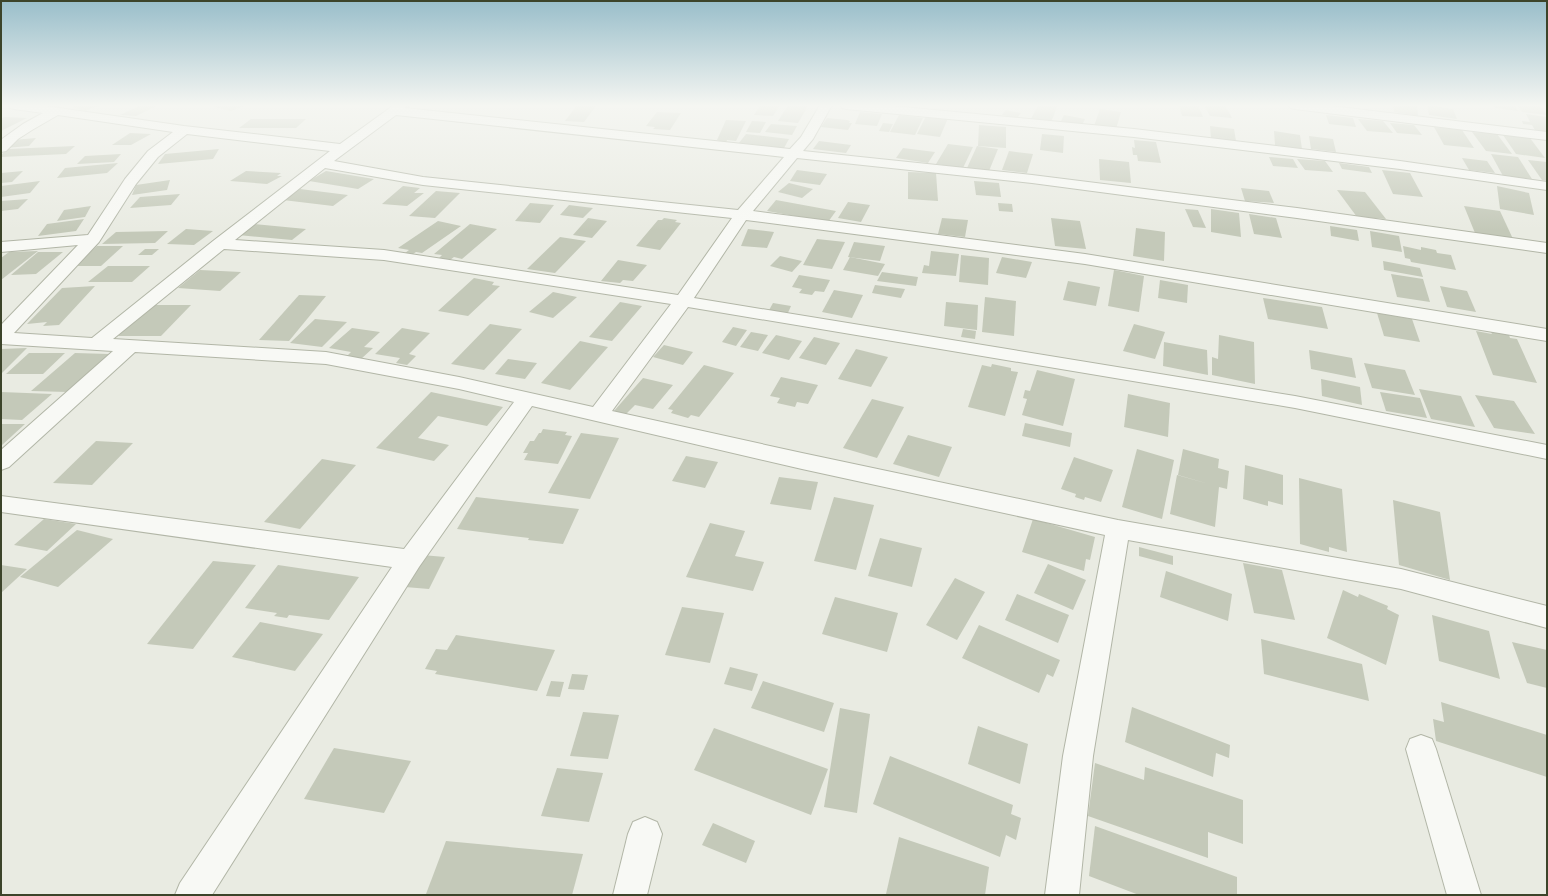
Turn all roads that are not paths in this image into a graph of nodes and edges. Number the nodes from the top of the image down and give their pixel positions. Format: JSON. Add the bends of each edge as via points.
{"nodes":[{"id":1,"x":162,"y":147,"type":"edge"},
{"id":2,"x":333,"y":147,"type":"edge"},
{"id":3,"x":744,"y":147,"type":"edge"},
{"id":4,"x":800,"y":147,"type":"edge"},
{"id":5,"x":1249,"y":147,"type":"edge"},
{"id":6,"x":343,"y":148,"type":"joint"},
{"id":7,"x":796,"y":153,"type":"junction"},
{"id":8,"x":322,"y":162,"type":"junction"},
{"id":9,"x":1547,"y":186,"type":"edge"},
{"id":10,"x":742,"y":215,"type":"junction"},
{"id":11,"x":93,"y":239,"type":"junction"},
{"id":12,"x":219,"y":244,"type":"junction"},
{"id":13,"x":1,"y":247,"type":"edge"},
{"id":14,"x":1547,"y":248,"type":"edge"},
{"id":15,"x":683,"y":301,"type":"junction"},
{"id":16,"x":1547,"y":335,"type":"edge"},
{"id":17,"x":1,"y":337,"type":"edge"},
{"id":18,"x":96,"y":343,"type":"junction"},
{"id":19,"x":131,"y":345,"type":"junction"},
{"id":20,"x":528,"y":399,"type":"junction"},
{"id":21,"x":598,"y":415,"type":"junction"},
{"id":22,"x":1547,"y":452,"type":"edge"},
{"id":23,"x":1,"y":462,"type":"edge"},
{"id":24,"x":1,"y":504,"type":"edge"},
{"id":25,"x":1118,"y":528,"type":"junction"},
{"id":26,"x":410,"y":560,"type":"junction"},
{"id":27,"x":1547,"y":617,"type":"edge"},
{"id":28,"x":1422,"y":749,"type":"dead end"},
{"id":29,"x":645,"y":834,"type":"dead end"},
{"id":30,"x":192,"y":895,"type":"edge"},
{"id":31,"x":630,"y":895,"type":"edge"},
{"id":32,"x":1062,"y":895,"type":"edge"},
{"id":33,"x":1464,"y":895,"type":"edge"}],
"edges":[{"from":1,"to":11,"type":"street","via":[[130,182]]},
{"from":2,"to":6,"type":"street"},
{"from":3,"to":7,"type":"street"},
{"from":4,"to":7,"type":"street"},
{"from":5,"to":9,"type":"street"},
{"from":6,"to":8,"type":"street"},
{"from":7,"to":10,"type":"street"},
{"from":7,"to":14,"type":"street","via":[[1032,179]]},
{"from":8,"to":10,"type":"street","via":[[423,181]]},
{"from":8,"to":12,"type":"street"},
{"from":10,"to":15,"type":"street"},
{"from":10,"to":16,"type":"street","via":[[1084,259]]},
{"from":11,"to":13,"type":"street"},
{"from":11,"to":17,"type":"street"},
{"from":12,"to":15,"type":"street","via":[[384,255]]},
{"from":12,"to":18,"type":"street"},
{"from":15,"to":21,"type":"street"},
{"from":15,"to":22,"type":"street","via":[[1295,402]]},
{"from":17,"to":18,"type":"street"},
{"from":18,"to":19,"type":"street"},
{"from":19,"to":20,"type":"street","via":[[326,358]]},
{"from":19,"to":23,"type":"street"},
{"from":20,"to":21,"type":"street"},
{"from":20,"to":26,"type":"street"},
{"from":21,"to":25,"type":"street"},
{"from":24,"to":26,"type":"street"},
{"from":25,"to":27,"type":"street","via":[[1401,579]]},
{"from":25,"to":32,"type":"street","via":[[1078,756]]},
{"from":26,"to":30,"type":"street"},
{"from":28,"to":33,"type":"street"},
{"from":29,"to":31,"type":"street"}]}
